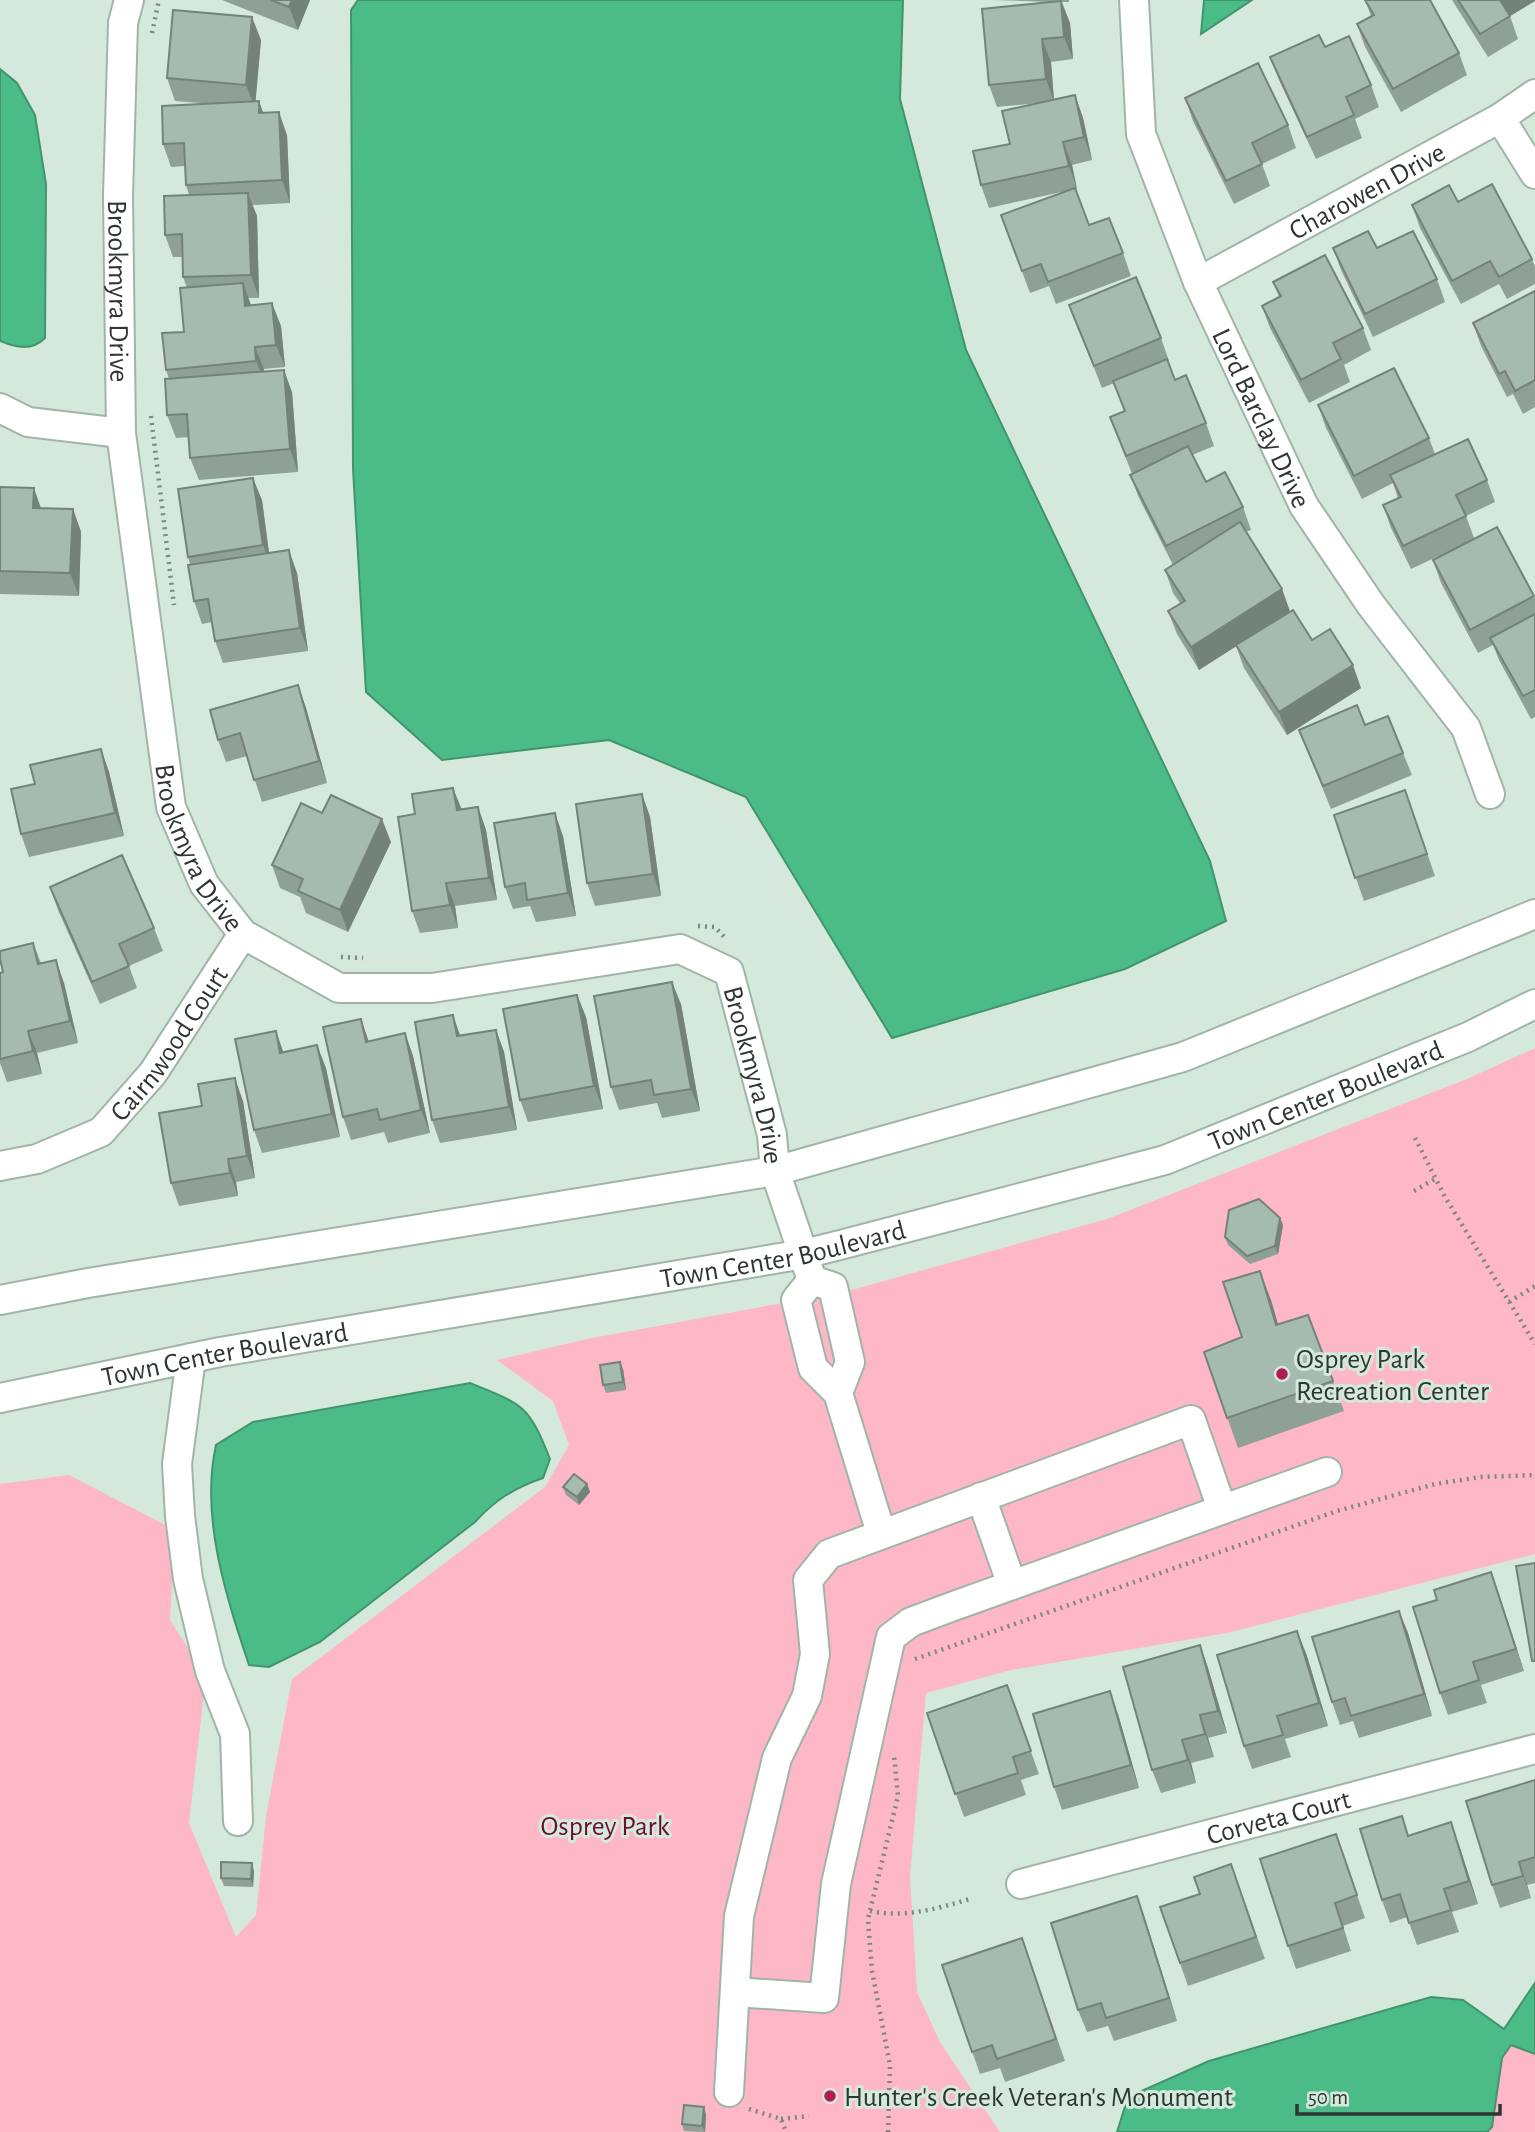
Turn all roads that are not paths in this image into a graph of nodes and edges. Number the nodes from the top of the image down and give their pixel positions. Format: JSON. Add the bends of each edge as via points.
{"nodes":[{"id":1,"x":129,"y":0,"type":"edge"},
{"id":2,"x":1134,"y":0,"type":"edge"},
{"id":3,"x":1535,"y":94,"type":"edge"},
{"id":4,"x":1500,"y":118,"type":"junction"},
{"id":5,"x":1535,"y":174,"type":"edge"},
{"id":6,"x":1198,"y":282,"type":"junction"},
{"id":7,"x":0,"y":408,"type":"edge"},
{"id":8,"x":121,"y":433,"type":"junction"},
{"id":9,"x":1490,"y":794,"type":"dead end"},
{"id":10,"x":1535,"y":914,"type":"edge"},
{"id":11,"x":243,"y":934,"type":"junction"},
{"id":12,"x":1535,"y":1004,"type":"edge"},
{"id":13,"x":0,"y":1166,"type":"edge"},
{"id":14,"x":775,"y":1171,"type":"junction"},
{"id":15,"x":808,"y":1267,"type":"junction"},
{"id":16,"x":0,"y":1300,"type":"edge"},
{"id":17,"x":191,"y":1359,"type":"junction"},
{"id":18,"x":838,"y":1393,"type":"junction"},
{"id":19,"x":0,"y":1398,"type":"edge"},
{"id":20,"x":1327,"y":1472,"type":"dead end"},
{"id":21,"x":981,"y":1497,"type":"junction"},
{"id":22,"x":1222,"y":1509,"type":"junction"},
{"id":23,"x":881,"y":1534,"type":"junction"},
{"id":24,"x":1012,"y":1585,"type":"junction"},
{"id":25,"x":1535,"y":1749,"type":"edge"},
{"id":26,"x":238,"y":1821,"type":"dead end"},
{"id":27,"x":1020,"y":1884,"type":"dead end"},
{"id":28,"x":735,"y":1992,"type":"junction"},
{"id":29,"x":729,"y":2092,"type":"dead end"}],
"edges":[{"from":1,"to":8,"type":"street","name":"Brookmyra Drive","via":[[123,23],[118,196]]},
{"from":2,"to":6,"type":"street","name":"Lord Barclay Drive","via":[[1141,134]]},
{"from":3,"to":4,"type":"street","name":"Charowen Drive"},
{"from":4,"to":5,"type":"street"},
{"from":4,"to":6,"type":"street","name":"Charowen Drive"},
{"from":6,"to":9,"type":"street","name":"Lord Barclay Drive","via":[[1304,506],[1371,605],[1466,728]]},
{"from":7,"to":8,"type":"street","via":[[28,422]]},
{"from":8,"to":11,"type":"street","name":"Brookmyra Drive","via":[[171,807],[204,884]]},
{"from":10,"to":14,"type":"street","via":[[1183,1056]]},
{"from":11,"to":13,"type":"street","name":"Cairnwood Court","via":[[153,1073],[101,1132],[37,1159]]},
{"from":11,"to":14,"type":"street","name":"Brookmyra Drive","via":[[339,988],[432,988],[680,949],[729,972],[772,1135]]},
{"from":12,"to":15,"type":"street","name":"Town Center Boulevard","via":[[1468,1037],[1165,1160]]},
{"from":14,"to":15,"type":"street","name":"Brookmyra Drive"},
{"from":14,"to":16,"type":"street"},
{"from":15,"to":17,"type":"street","name":"Town Center Boulevard"},
{"from":15,"to":18,"type":"street","via":[[796,1300],[813,1368]]},
{"from":15,"to":18,"type":"street","via":[[833,1287],[850,1362]]},
{"from":17,"to":19,"type":"street","name":"Town Center Boulevard"},
{"from":17,"to":26,"type":"street","via":[[177,1464],[180,1516],[188,1579],[210,1671],[235,1734]]},
{"from":18,"to":23,"type":"street"},
{"from":20,"to":22,"type":"street"},
{"from":21,"to":22,"type":"street","via":[[1191,1420]]},
{"from":21,"to":23,"type":"street"},
{"from":21,"to":24,"type":"street"},
{"from":22,"to":24,"type":"street"},
{"from":23,"to":28,"type":"street","via":[[829,1554],[808,1580],[815,1654],[807,1696],[777,1758],[752,1853],[739,1916]]},
{"from":24,"to":28,"type":"street","via":[[911,1622],[891,1637],[836,1884],[824,1998]]},
{"from":25,"to":27,"type":"street","name":"Corveta Court"},
{"from":28,"to":29,"type":"street"}]}
